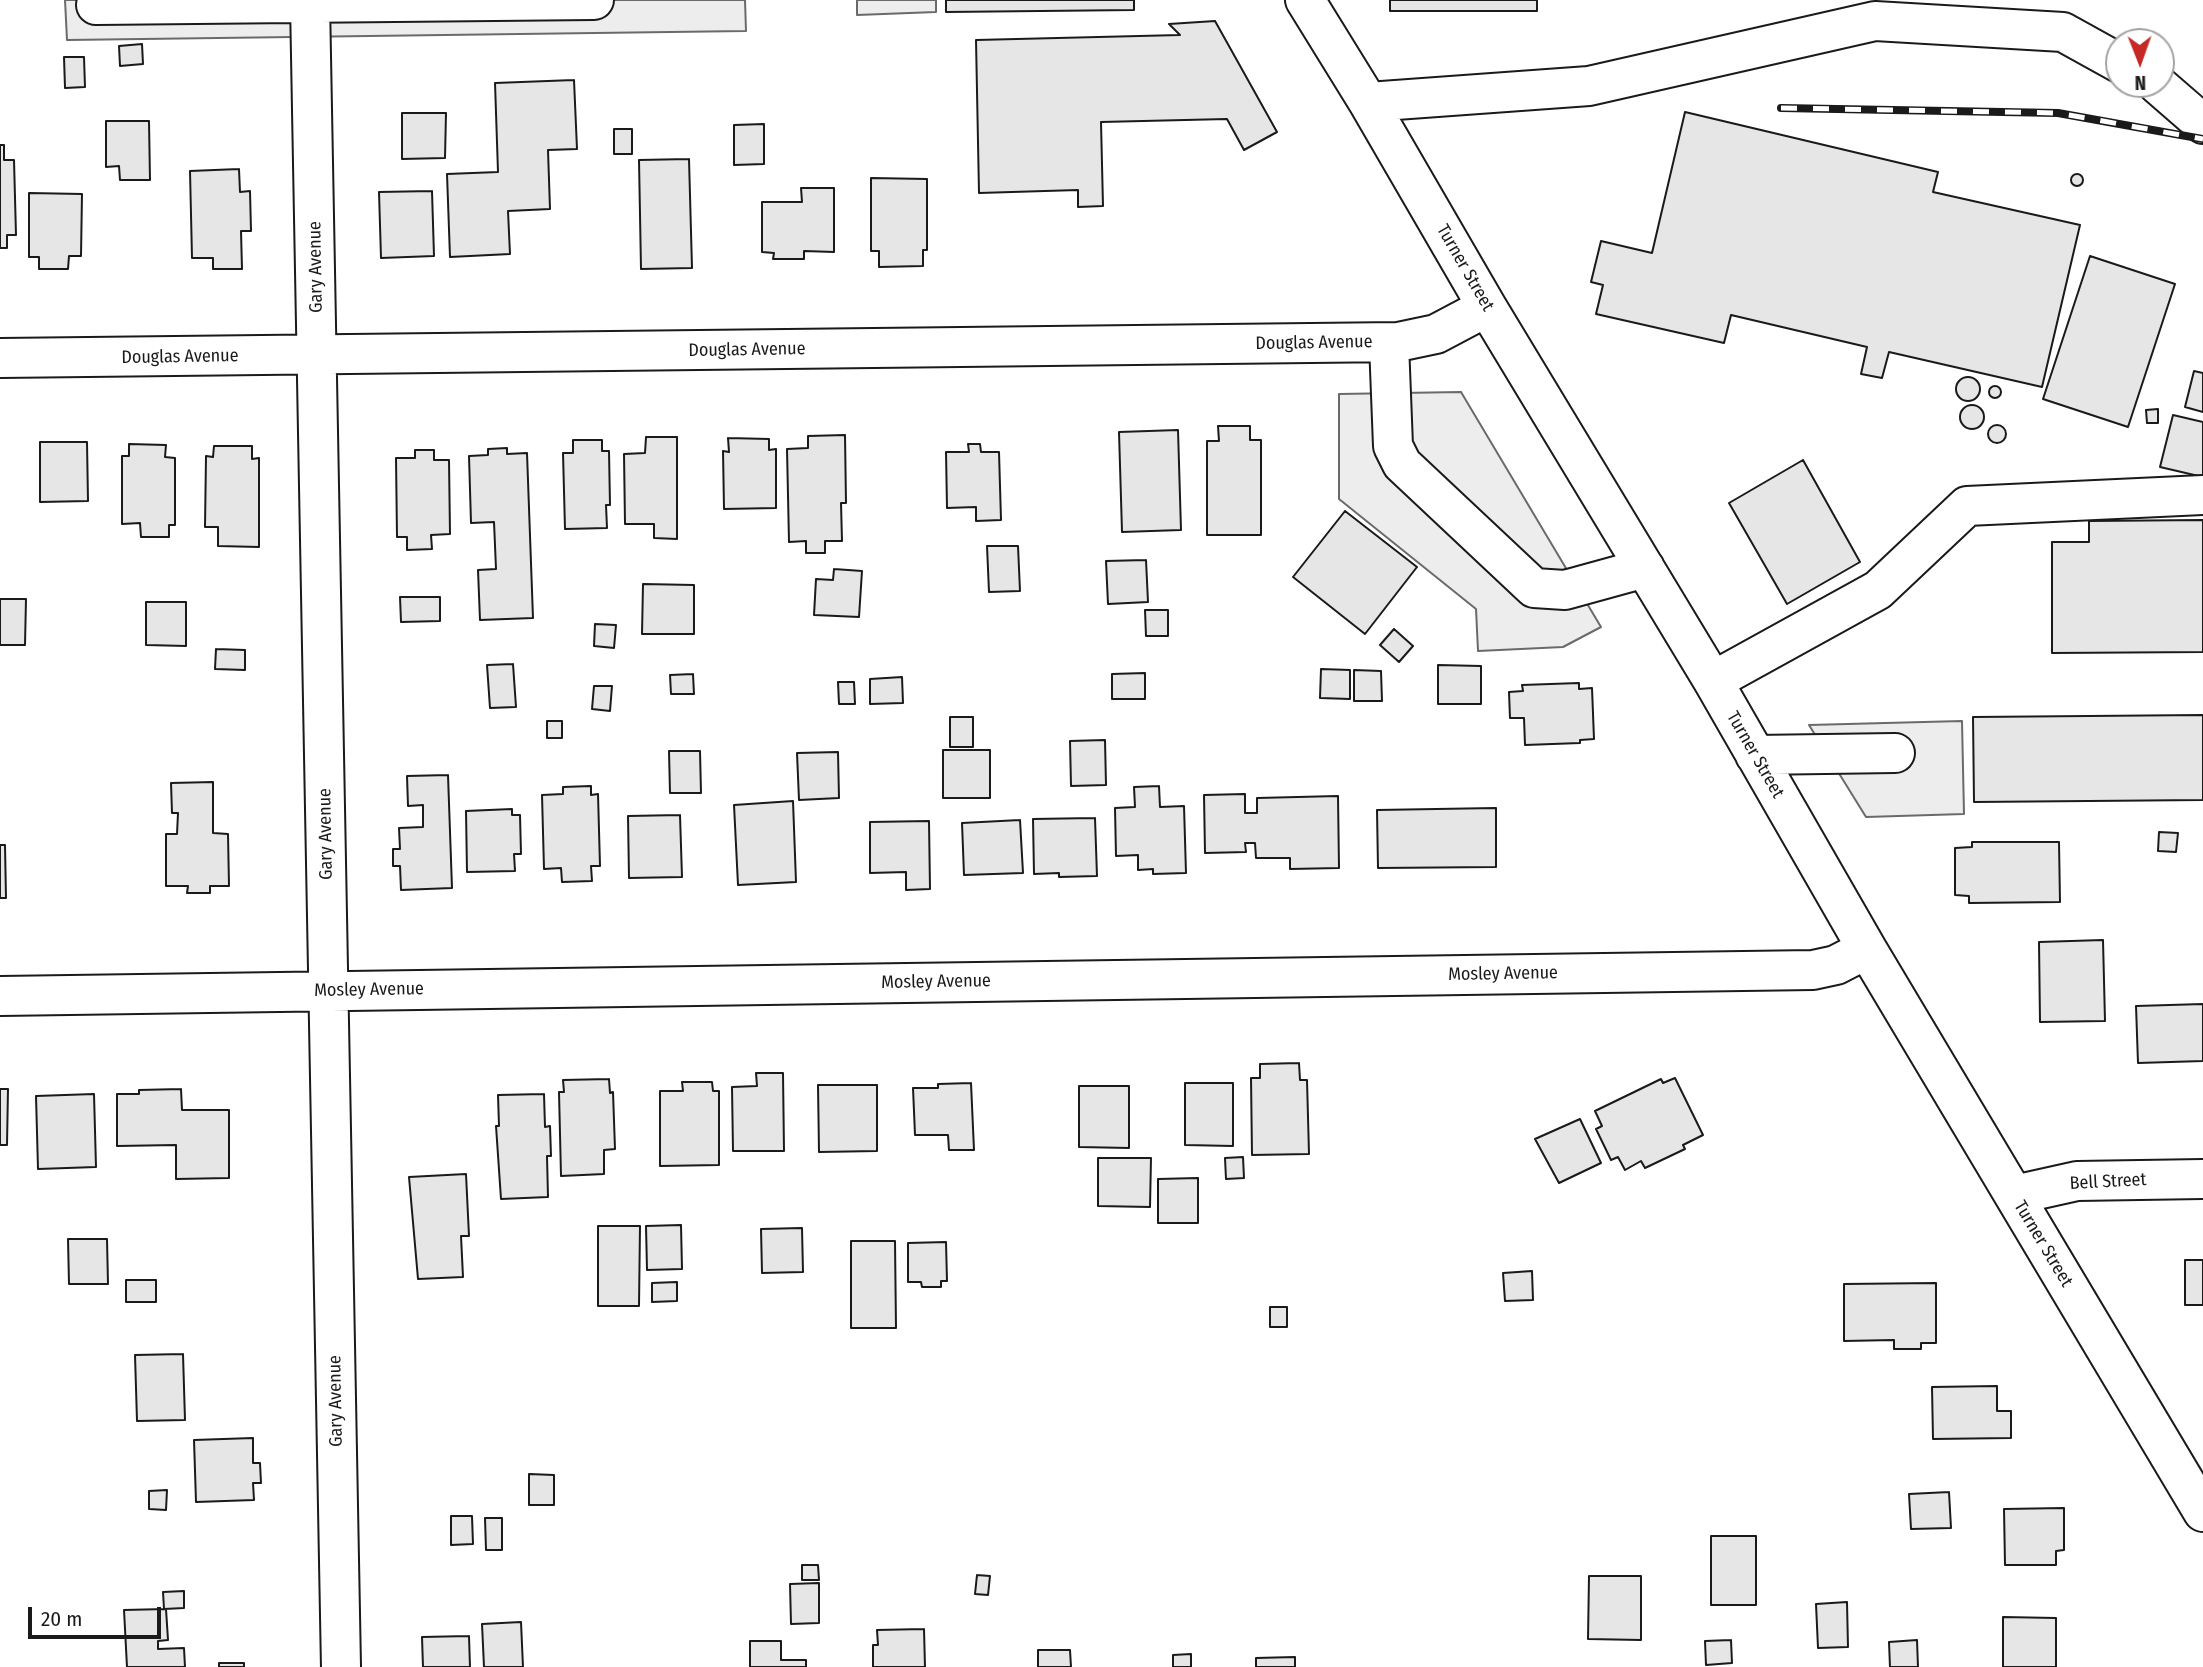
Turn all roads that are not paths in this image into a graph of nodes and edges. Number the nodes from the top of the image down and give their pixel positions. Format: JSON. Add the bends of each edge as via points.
{"nodes":[{"id":1,"x":594,"y":0,"type":"edge"},
{"id":2,"x":1305,"y":0,"type":"edge"},
{"id":3,"x":310,"y":2,"type":"junction"},
{"id":4,"x":96,"y":5,"type":"dead end"},
{"id":5,"x":2105,"y":55,"type":"edge"},
{"id":6,"x":2173,"y":98,"type":"edge"},
{"id":7,"x":1368,"y":102,"type":"junction"},
{"id":8,"x":2203,"y":124,"type":"edge"},
{"id":9,"x":1487,"y":307,"type":"junction"},
{"id":10,"x":1389,"y":343,"type":"junction"},
{"id":11,"x":318,"y":355,"type":"junction"},
{"id":12,"x":0,"y":358,"type":"edge"},
{"id":13,"x":2203,"y":495,"type":"edge"},
{"id":14,"x":1645,"y":568,"type":"junction"},
{"id":15,"x":1713,"y":681,"type":"junction"},
{"id":16,"x":1895,"y":753,"type":"dead end"},
{"id":17,"x":1755,"y":755,"type":"junction"},
{"id":18,"x":1867,"y":949,"type":"junction"},
{"id":19,"x":328,"y":991,"type":"junction"},
{"id":20,"x":0,"y":996,"type":"edge"},
{"id":21,"x":2203,"y":1179,"type":"edge"},
{"id":22,"x":2014,"y":1195,"type":"junction"},
{"id":23,"x":2203,"y":1512,"type":"edge"},
{"id":24,"x":341,"y":1667,"type":"edge"}],
"edges":[{"from":1,"to":3,"type":"street"},
{"from":2,"to":7,"type":"street","name":"Turner Street"},
{"from":3,"to":4,"type":"street"},
{"from":3,"to":11,"type":"street","name":"Gary Avenue"},
{"from":5,"to":7,"type":"street","via":[[2063,32],[1875,21],[1589,86]]},
{"from":6,"to":8,"type":"street"},
{"from":7,"to":9,"type":"street","name":"Turner Street"},
{"from":9,"to":10,"type":"street","name":"Douglas Avenue","via":[[1436,334]]},
{"from":9,"to":14,"type":"street","name":"Turner Street"},
{"from":10,"to":11,"type":"street","name":"Douglas Avenue"},
{"from":10,"to":14,"type":"street","via":[[1393,446],[1402,464],[1534,588],[1565,590]]},
{"from":11,"to":12,"type":"street","name":"Douglas Avenue"},
{"from":11,"to":19,"type":"street","name":"Gary Avenue"},
{"from":13,"to":15,"type":"street","via":[[1967,506],[1878,590]]},
{"from":14,"to":15,"type":"street","name":"Turner Street"},
{"from":15,"to":17,"type":"street","name":"Turner Street"},
{"from":16,"to":17,"type":"street"},
{"from":17,"to":18,"type":"street","name":"Turner Street"},
{"from":18,"to":19,"type":"street","name":"Mosley Avenue","via":[[1836,965],[1813,970]]},
{"from":18,"to":22,"type":"street","name":"Turner Street"},
{"from":19,"to":20,"type":"street","name":"Mosley Avenue"},
{"from":19,"to":24,"type":"street","name":"Gary Avenue"},
{"from":21,"to":22,"type":"street","name":"Bell Street","via":[[2077,1181]]},
{"from":22,"to":23,"type":"street","name":"Turner Street"}]}
